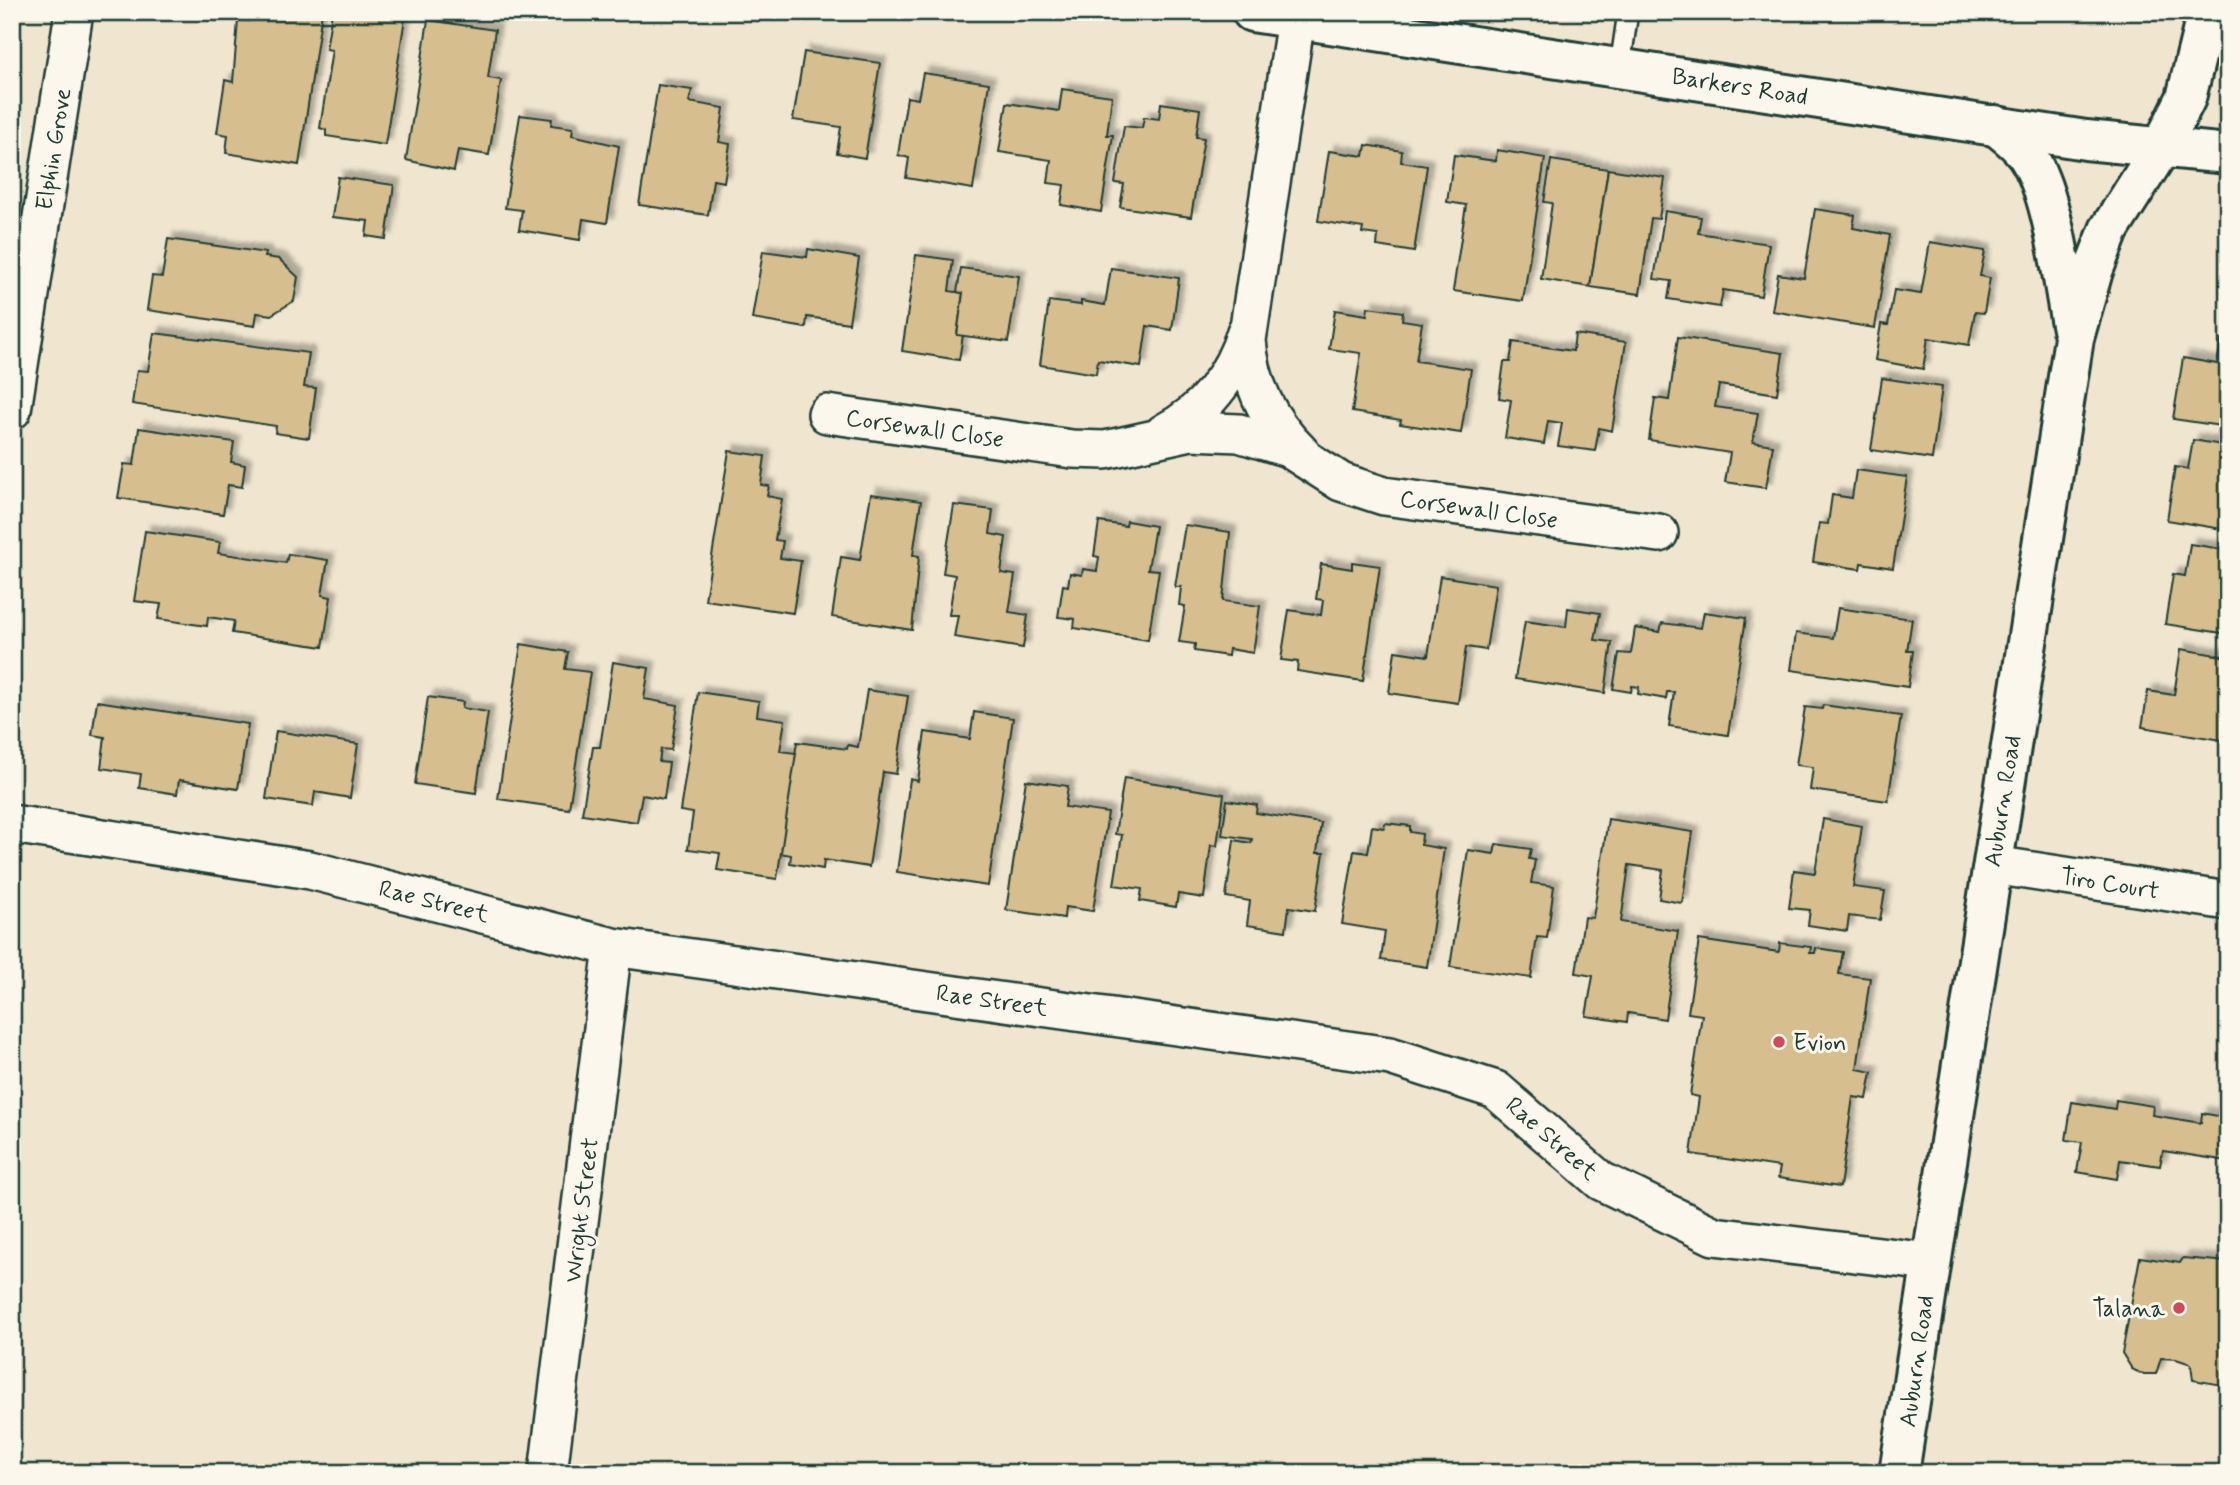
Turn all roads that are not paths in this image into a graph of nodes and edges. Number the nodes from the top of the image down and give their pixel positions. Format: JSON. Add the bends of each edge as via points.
{"nodes":[{"id":1,"x":74,"y":12,"type":"edge"},
{"id":2,"x":1252,"y":12,"type":"edge"},
{"id":3,"x":1628,"y":12,"type":"edge"},
{"id":4,"x":2207,"y":12,"type":"edge"},
{"id":5,"x":1296,"y":19,"type":"junction"},
{"id":6,"x":1619,"y":67,"type":"junction"},
{"id":7,"x":1995,"y":125,"type":"junction"},
{"id":8,"x":2161,"y":148,"type":"junction"},
{"id":9,"x":2228,"y":154,"type":"edge"},
{"id":10,"x":1248,"y":328,"type":"junction"},
{"id":11,"x":2074,"y":338,"type":"junction"},
{"id":12,"x":12,"y":410,"type":"edge"},
{"id":13,"x":827,"y":414,"type":"dead end"},
{"id":14,"x":1147,"y":440,"type":"junction"},
{"id":15,"x":1308,"y":460,"type":"junction"},
{"id":16,"x":1659,"y":533,"type":"dead end"},
{"id":17,"x":12,"y":824,"type":"edge"},
{"id":18,"x":1993,"y":865,"type":"junction"},
{"id":19,"x":2228,"y":901,"type":"edge"},
{"id":20,"x":613,"y":947,"type":"junction"},
{"id":21,"x":1930,"y":1262,"type":"junction"},
{"id":22,"x":548,"y":1473,"type":"edge"},
{"id":23,"x":1899,"y":1473,"type":"edge"}],
"edges":[{"from":1,"to":12,"type":"street","name":"Elphin Grove"},
{"from":2,"to":5,"type":"main road","name":"Barkers Road"},
{"from":3,"to":6,"type":"lane"},
{"from":4,"to":8,"type":"main road","name":"Auburn Road","via":[[2186,98]]},
{"from":5,"to":6,"type":"main road","name":"Barkers Road"},
{"from":5,"to":10,"type":"street","name":"Corsewall Close"},
{"from":6,"to":7,"type":"main road","name":"Barkers Road"},
{"from":7,"to":8,"type":"main road","name":"Barkers Road"},
{"from":7,"to":11,"type":"main road","via":[[2021,148],[2036,174],[2048,208]]},
{"from":8,"to":9,"type":"main road","name":"Barkers Road"},
{"from":8,"to":11,"type":"main road","name":"Auburn Road","via":[[2109,230]]},
{"from":10,"to":14,"type":"street","name":"Corsewall Close","via":[[1236,359],[1212,396],[1181,423]]},
{"from":10,"to":15,"type":"street","name":"Corsewall Close","via":[[1248,357],[1257,390],[1282,433]]},
{"from":11,"to":18,"type":"main road","name":"Auburn Road"},
{"from":13,"to":14,"type":"street","name":"Corsewall Close","via":[[1072,449],[1105,450]]},
{"from":14,"to":15,"type":"street","name":"Corsewall Close","via":[[1191,431],[1228,432],[1276,443]]},
{"from":15,"to":16,"type":"street","name":"Corsewall Close","via":[[1341,482],[1384,496]]},
{"from":17,"to":20,"type":"street","name":"Rae Street","via":[[310,870]]},
{"from":18,"to":19,"type":"street","name":"Tiro Court"},
{"from":18,"to":21,"type":"main road","name":"Auburn Road"},
{"from":20,"to":21,"type":"street","name":"Rae Street","via":[[1390,1056],[1496,1090],[1601,1181],[1714,1236]]},
{"from":20,"to":22,"type":"street","name":"Wright Street"},
{"from":21,"to":23,"type":"main road","name":"Auburn Road"}]}
